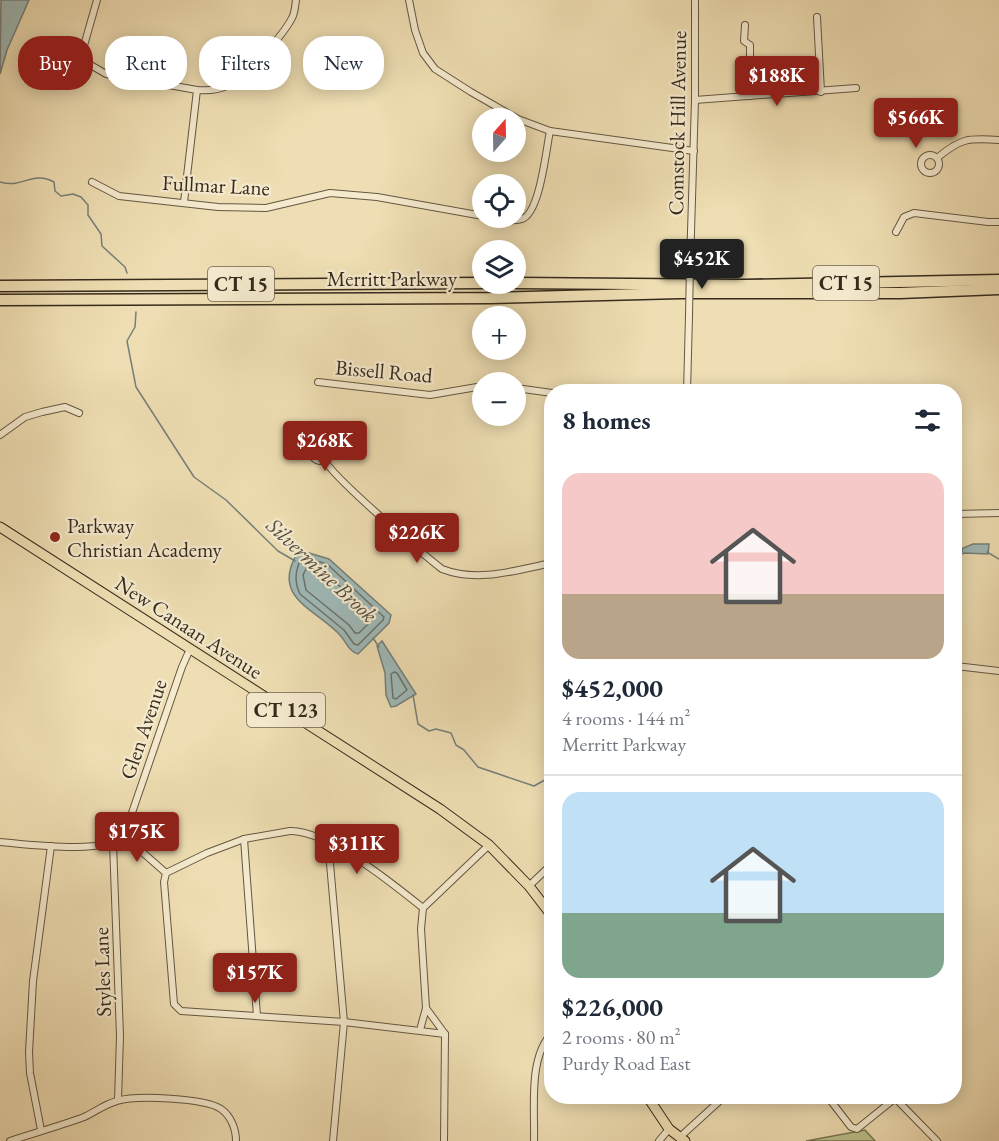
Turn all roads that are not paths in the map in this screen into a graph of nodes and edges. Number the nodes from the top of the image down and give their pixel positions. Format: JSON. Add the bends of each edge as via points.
{"nodes":[{"id":1,"x":97,"y":0,"type":"edge"},
{"id":2,"x":296,"y":0,"type":"edge"},
{"id":3,"x":409,"y":0,"type":"edge"},
{"id":4,"x":695,"y":0,"type":"edge"},
{"id":5,"x":817,"y":17,"type":"dead end"},
{"id":6,"x":745,"y":25,"type":"dead end"},
{"id":7,"x":856,"y":88,"type":"dead end"},
{"id":8,"x":197,"y":90,"type":"junction"},
{"id":9,"x":821,"y":92,"type":"junction"},
{"id":10,"x":750,"y":96,"type":"junction"},
{"id":11,"x":695,"y":100,"type":"junction"},
{"id":12,"x":550,"y":131,"type":"junction"},
{"id":13,"x":999,"y":140,"type":"edge"},
{"id":14,"x":694,"y":150,"type":"junction"},
{"id":15,"x":937,"y":158,"type":"dead end"},
{"id":16,"x":92,"y":182,"type":"dead end"},
{"id":17,"x":184,"y":202,"type":"junction"},
{"id":18,"x":472,"y":214,"type":"edge"},
{"id":19,"x":526,"y":217,"type":"edge"},
{"id":20,"x":999,"y":222,"type":"edge"},
{"id":21,"x":896,"y":232,"type":"dead end"},
{"id":22,"x":999,"y":280,"type":"edge"},
{"id":23,"x":472,"y":283,"type":"edge"},
{"id":24,"x":526,"y":283,"type":"edge"},
{"id":25,"x":0,"y":286,"type":"edge"},
{"id":26,"x":999,"y":289,"type":"edge"},
{"id":27,"x":0,"y":302,"type":"edge"},
{"id":28,"x":318,"y":382,"type":"dead end"},
{"id":29,"x":687,"y":384,"type":"edge"},
{"id":30,"x":472,"y":388,"type":"edge"},
{"id":31,"x":526,"y":389,"type":"edge"},
{"id":32,"x":544,"y":392,"type":"edge"},
{"id":33,"x":79,"y":413,"type":"dead end"},
{"id":34,"x":0,"y":435,"type":"edge"},
{"id":35,"x":325,"y":460,"type":"dead end"},
{"id":36,"x":999,"y":513,"type":"edge"},
{"id":37,"x":962,"y":514,"type":"edge"},
{"id":38,"x":0,"y":527,"type":"edge"},
{"id":39,"x":544,"y":565,"type":"edge"},
{"id":40,"x":190,"y":649,"type":"junction"},
{"id":41,"x":962,"y":667,"type":"edge"},
{"id":42,"x":999,"y":671,"type":"edge"},
{"id":43,"x":124,"y":836,"type":"junction"},
{"id":44,"x":244,"y":839,"type":"junction"},
{"id":45,"x":328,"y":841,"type":"junction"},
{"id":46,"x":0,"y":842,"type":"edge"},
{"id":47,"x":113,"y":843,"type":"junction"},
{"id":48,"x":489,"y":845,"type":"junction"},
{"id":49,"x":51,"y":846,"type":"junction"},
{"id":50,"x":544,"y":872,"type":"edge"},
{"id":51,"x":166,"y":873,"type":"junction"},
{"id":52,"x":529,"y":886,"type":"junction"},
{"id":53,"x":544,"y":906,"type":"edge"},
{"id":54,"x":423,"y":908,"type":"junction"},
{"id":55,"x":426,"y":1008,"type":"junction"},
{"id":56,"x":258,"y":1016,"type":"junction"},
{"id":57,"x":344,"y":1022,"type":"junction"},
{"id":58,"x":420,"y":1030,"type":"junction"},
{"id":59,"x":446,"y":1034,"type":"junction"},
{"id":60,"x":544,"y":1043,"type":"edge"},
{"id":61,"x":118,"y":1100,"type":"junction"},
{"id":62,"x":652,"y":1104,"type":"edge"},
{"id":63,"x":717,"y":1104,"type":"edge"},
{"id":64,"x":833,"y":1104,"type":"edge"},
{"id":65,"x":889,"y":1104,"type":"edge"},
{"id":66,"x":903,"y":1104,"type":"edge"},
{"id":67,"x":669,"y":1129,"type":"junction"},
{"id":68,"x":41,"y":1130,"type":"junction"},
{"id":69,"x":682,"y":1139,"type":"edge"},
{"id":70,"x":10,"y":1141,"type":"edge"},
{"id":71,"x":236,"y":1141,"type":"edge"},
{"id":72,"x":333,"y":1141,"type":"edge"},
{"id":73,"x":444,"y":1141,"type":"edge"},
{"id":74,"x":534,"y":1141,"type":"edge"},
{"id":75,"x":659,"y":1141,"type":"edge"},
{"id":76,"x":937,"y":1141,"type":"edge"}],
"edges":[{"from":1,"to":8,"type":"street","via":[[83,49],[90,64],[106,74]]},
{"from":2,"to":8,"type":"street","via":[[293,17],[244,76],[230,85]]},
{"from":3,"to":12,"type":"street","via":[[423,53],[435,69],[518,119]]},
{"from":4,"to":11,"type":"street","name":"Comstock Hill Avenue"},
{"from":5,"to":9,"type":"street"},
{"from":6,"to":10,"type":"street","via":[[744,41],[750,45]]},
{"from":7,"to":9,"type":"street"},
{"from":8,"to":17,"type":"street"},
{"from":9,"to":10,"type":"street"},
{"from":10,"to":11,"type":"street"},
{"from":11,"to":14,"type":"street","name":"Comstock Hill Avenue"},
{"from":12,"to":14,"type":"street"},
{"from":12,"to":19,"type":"street","via":[[536,205]]},
{"from":13,"to":15,"type":"street","via":[[971,138]]},
{"from":14,"to":29,"type":"street","name":"Comstock Hill Avenue","bridge":true},
{"from":16,"to":17,"type":"street","name":"Fullmar Lane","via":[[119,196]]},
{"from":17,"to":18,"type":"street","name":"Fullmar Lane","via":[[266,208],[330,193]]},
{"from":20,"to":21,"type":"street","via":[[914,213],[904,217]]},
{"from":22,"to":24,"type":"highway","number":"CT 15","via":[[745,285]]},
{"from":23,"to":25,"type":"highway","name":"Merritt Parkway","number":"CT 15"},
{"from":26,"to":27,"type":"highway","name":"Merritt Parkway","number":"CT 15"},
{"from":28,"to":30,"type":"street","name":"Bissell Road","via":[[430,395]]},
{"from":31,"to":32,"type":"street"},
{"from":33,"to":34,"type":"street","via":[[65,407],[42,412],[26,417]]},
{"from":35,"to":39,"type":"street","via":[[348,486],[442,569],[461,576],[484,576]]},
{"from":36,"to":37,"type":"street"},
{"from":38,"to":40,"type":"main road","name":"New Canaan Avenue","number":"CT 123"},
{"from":40,"to":43,"type":"street","name":"Glen Avenue"},
{"from":40,"to":48,"type":"main road","name":"New Canaan Avenue","number":"CT 123","via":[[440,809]]},
{"from":41,"to":42,"type":"street"},
{"from":43,"to":47,"type":"street"},
{"from":43,"to":51,"type":"street"},
{"from":44,"to":45,"type":"street","via":[[301,831]]},
{"from":44,"to":51,"type":"street"},
{"from":44,"to":56,"type":"street"},
{"from":45,"to":54,"type":"street"},
{"from":45,"to":57,"type":"street"},
{"from":46,"to":49,"type":"street"},
{"from":47,"to":49,"type":"street"},
{"from":47,"to":61,"type":"street","name":"Styles Lane","via":[[120,1036]]},
{"from":48,"to":52,"type":"main road","name":"New Canaan Avenue","number":"CT 123"},
{"from":48,"to":54,"type":"street"},
{"from":49,"to":68,"type":"street","via":[[33,981],[29,1052]]},
{"from":50,"to":52,"type":"street"},
{"from":51,"to":56,"type":"street","via":[[174,1004],[181,1011]]},
{"from":52,"to":53,"type":"main road","name":"New Canaan Avenue","number":"CT 123"},
{"from":54,"to":55,"type":"street"},
{"from":55,"to":58,"type":"street"},
{"from":55,"to":59,"type":"street"},
{"from":56,"to":57,"type":"street"},
{"from":57,"to":58,"type":"street"},
{"from":57,"to":72,"type":"street"},
{"from":58,"to":59,"type":"street"},
{"from":59,"to":73,"type":"street"},
{"from":60,"to":74,"type":"street","via":[[536,1066]]},
{"from":61,"to":68,"type":"street"},
{"from":61,"to":71,"type":"street","via":[[146,1097],[208,1104],[226,1114]]},
{"from":62,"to":67,"type":"main road"},
{"from":63,"to":69,"type":"street"},
{"from":64,"to":65,"type":"street","via":[[851,1127],[857,1128]]},
{"from":66,"to":76,"type":"street"},
{"from":67,"to":69,"type":"main road"},
{"from":67,"to":75,"type":"street"},
{"from":68,"to":70,"type":"street"}]}
